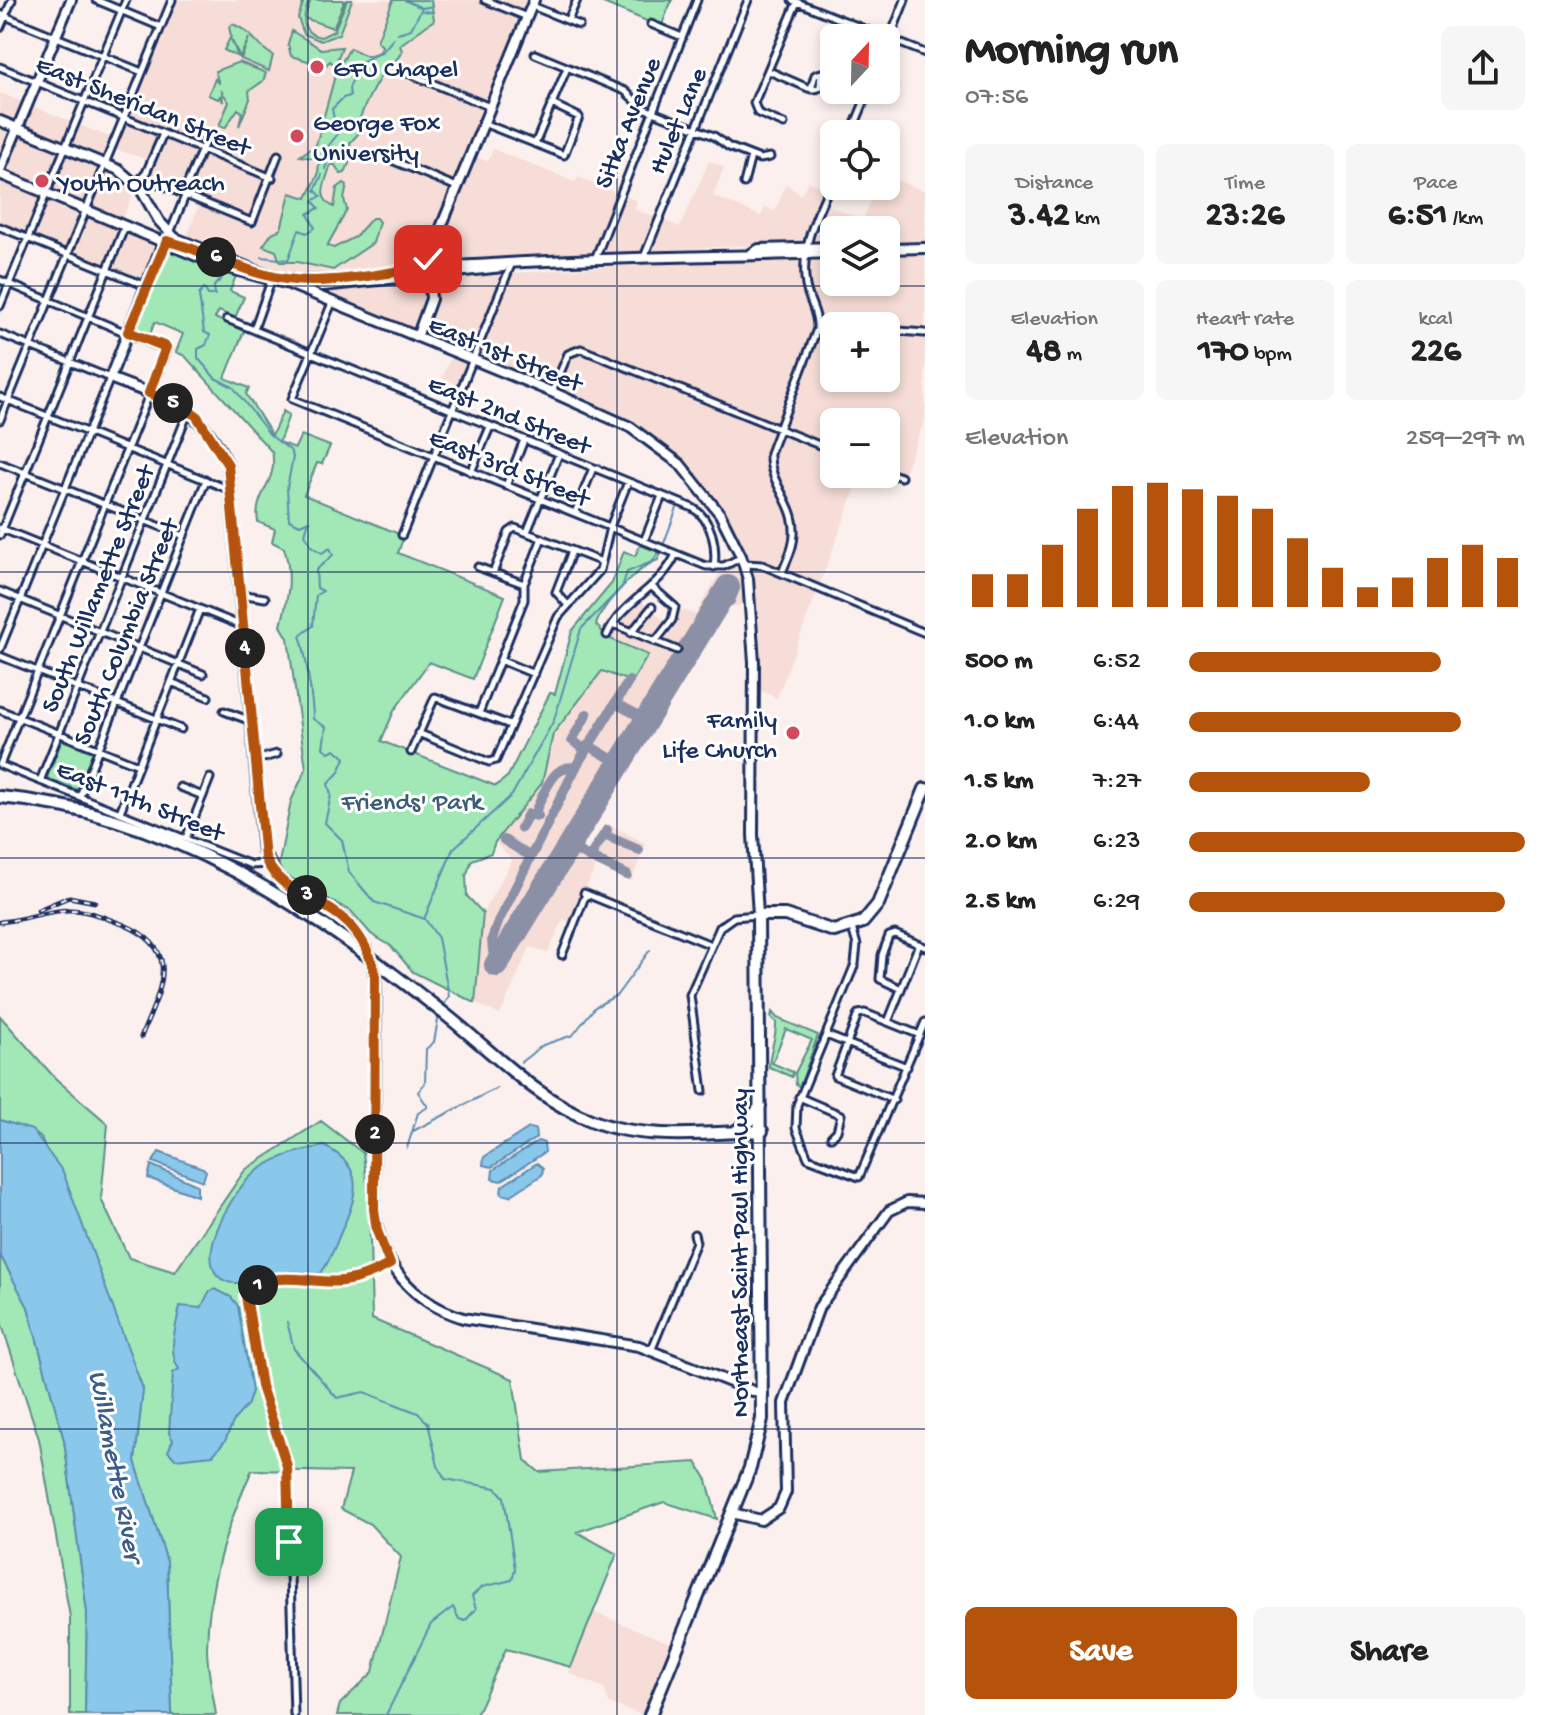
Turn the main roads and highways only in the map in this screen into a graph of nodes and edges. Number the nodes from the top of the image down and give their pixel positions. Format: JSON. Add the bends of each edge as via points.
{"nodes":[{"id":1,"x":71,"y":0,"type":"edge"},
{"id":2,"x":533,"y":3,"type":"edge"},
{"id":3,"x":0,"y":121,"type":"edge"},
{"id":4,"x":17,"y":128,"type":"junction"},
{"id":5,"x":0,"y":172,"type":"edge"},
{"id":6,"x":154,"y":214,"type":"junction"},
{"id":7,"x":135,"y":230,"type":"junction"},
{"id":8,"x":166,"y":231,"type":"junction"},
{"id":9,"x":164,"y":242,"type":"junction"},
{"id":10,"x":188,"y":246,"type":"junction"},
{"id":11,"x":925,"y":248,"type":"edge"},
{"id":12,"x":820,"y":249,"type":"edge"},
{"id":13,"x":900,"y":249,"type":"edge"},
{"id":14,"x":805,"y":251,"type":"junction"},
{"id":15,"x":820,"y":252,"type":"edge"},
{"id":16,"x":429,"y":271,"type":"junction"},
{"id":17,"x":291,"y":282,"type":"junction"},
{"id":18,"x":417,"y":337,"type":"junction"},
{"id":19,"x":749,"y":587,"type":"joint"},
{"id":20,"x":925,"y":789,"type":"edge"},
{"id":21,"x":0,"y":797,"type":"edge"},
{"id":22,"x":758,"y":915,"type":"junction"},
{"id":23,"x":761,"y":1104,"type":"junction"},
{"id":24,"x":762,"y":1131,"type":"junction"},
{"id":25,"x":735,"y":1132,"type":"junction"},
{"id":26,"x":925,"y":1203,"type":"edge"},
{"id":27,"x":763,"y":1395,"type":"junction"},
{"id":28,"x":732,"y":1513,"type":"junction"},
{"id":29,"x":650,"y":1715,"type":"edge"}],
"edges":[{"from":1,"to":4,"type":"main road"},
{"from":2,"to":16,"type":"main road","via":[[428,259]]},
{"from":3,"to":4,"type":"main road"},
{"from":4,"to":5,"type":"main road"},
{"from":4,"to":6,"type":"main road","name":"East 1st Street","via":[[104,163],[136,184]]},
{"from":5,"to":7,"type":"main road","name":"East 1st Street"},
{"from":6,"to":7,"type":"main road","via":[[151,227]]},
{"from":6,"to":8,"type":"main road","name":"East 1st Street"},
{"from":7,"to":9,"type":"main road","name":"East 1st Street"},
{"from":8,"to":9,"type":"main road"},
{"from":8,"to":10,"type":"main road","name":"East 1st Street"},
{"from":9,"to":10,"type":"main road"},
{"from":9,"to":17,"type":"main road","name":"East 1st Street","via":[[271,281]]},
{"from":9,"to":27,"type":"main road","bridge":true,"via":[[110,378],[189,410],[224,456],[267,864],[282,882],[342,916],[363,940],[372,961],[374,1209],[390,1264],[418,1295],[450,1314],[619,1342]]},
{"from":10,"to":17,"type":"main road","name":"East 1st Street"},
{"from":11,"to":13,"type":"main road"},
{"from":12,"to":14,"type":"main road"},
{"from":14,"to":15,"type":"main road"},
{"from":14,"to":16,"type":"main road","via":[[759,249]]},
{"from":16,"to":17,"type":"main road","via":[[338,285]]},
{"from":16,"to":18,"type":"main road","via":[[431,299]]},
{"from":17,"to":18,"type":"main road","name":"East 1st Street"},
{"from":18,"to":19,"type":"main road","name":"East 1st Street","via":[[630,427],[670,455],[711,501]]},
{"from":19,"to":22,"type":"main road","name":"Northeast Saint Paul Highway"},
{"from":20,"to":22,"type":"highway","via":[[877,907],[852,928],[828,930],[791,916]]},
{"from":21,"to":25,"type":"highway","via":[[113,819],[193,851],[290,902],[386,968],[554,1100],[595,1122],[641,1132]]},
{"from":22,"to":23,"type":"highway","name":"Northeast Saint Paul Highway"},
{"from":23,"to":24,"type":"highway","name":"Northeast Saint Paul Highway"},
{"from":23,"to":25,"type":"highway"},
{"from":24,"to":25,"type":"highway"},
{"from":24,"to":27,"type":"highway","name":"Northeast Saint Paul Highway"},
{"from":26,"to":28,"type":"main road","via":[[907,1202],[889,1211],[819,1307],[784,1403],[786,1492],[781,1506],[761,1520]]},
{"from":27,"to":28,"type":"highway","name":"Northeast Saint Paul Highway","via":[[756,1449]]},
{"from":28,"to":29,"type":"highway","name":"Northeast Saint Paul Highway"}]}
